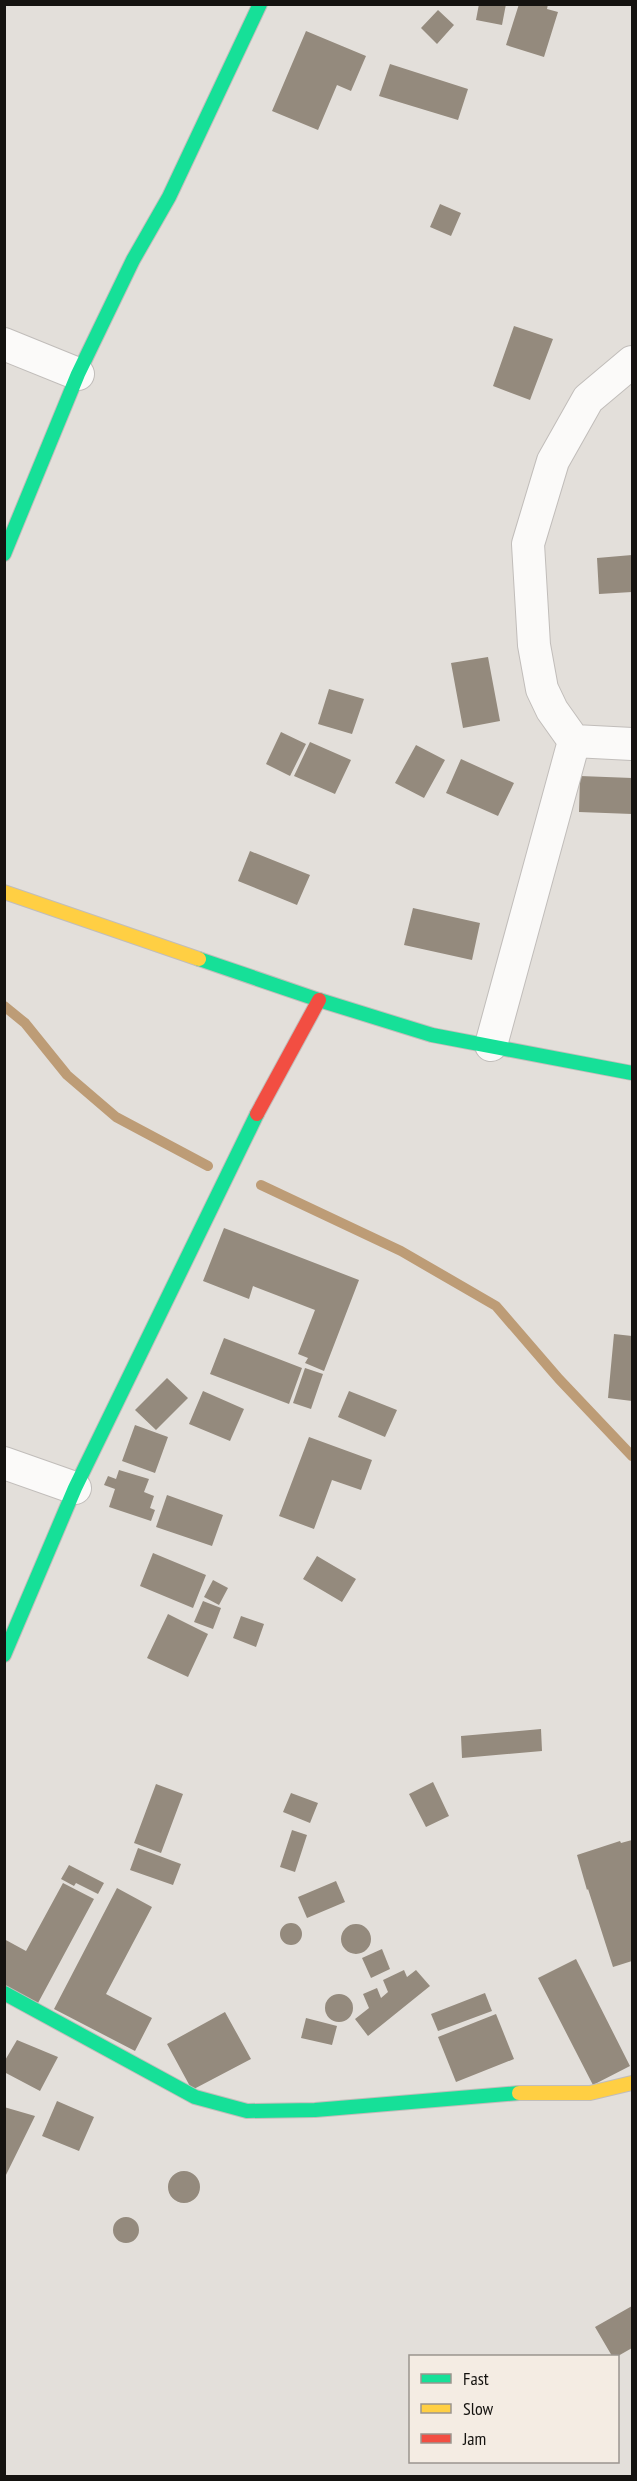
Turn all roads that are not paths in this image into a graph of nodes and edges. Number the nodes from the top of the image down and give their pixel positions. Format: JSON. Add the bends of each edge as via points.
{"nodes":[{"id":1,"x":260,"y":4,"type":"edge"},
{"id":2,"x":4,"y":344,"type":"edge"},
{"id":3,"x":633,"y":362,"type":"edge"},
{"id":4,"x":78,"y":374,"type":"junction"},
{"id":5,"x":4,"y":554,"type":"edge"},
{"id":6,"x":574,"y":741,"type":"junction"},
{"id":7,"x":633,"y":744,"type":"edge"},
{"id":8,"x":4,"y":892,"type":"edge"},
{"id":9,"x":319,"y":1000,"type":"junction"},
{"id":10,"x":491,"y":1045,"type":"junction"},
{"id":11,"x":633,"y":1073,"type":"edge"},
{"id":12,"x":4,"y":1463,"type":"edge"},
{"id":13,"x":75,"y":1488,"type":"junction"},
{"id":14,"x":4,"y":1655,"type":"edge"},
{"id":15,"x":4,"y":1993,"type":"edge"},
{"id":16,"x":633,"y":2083,"type":"edge"}],
"edges":[{"from":1,"to":4,"type":"street","via":[[169,197]]},
{"from":2,"to":4,"type":"street"},
{"from":3,"to":6,"type":"street","via":[[588,399],[553,461],[528,544],[534,645],[542,689]]},
{"from":4,"to":5,"type":"street"},
{"from":6,"to":7,"type":"street"},
{"from":6,"to":10,"type":"street"},
{"from":8,"to":9,"type":"street"},
{"from":9,"to":10,"type":"street","via":[[432,1035]]},
{"from":9,"to":13,"type":"street","via":[[272,1084]]},
{"from":10,"to":11,"type":"street"},
{"from":12,"to":13,"type":"street"},
{"from":13,"to":14,"type":"street"},
{"from":15,"to":16,"type":"street","via":[[195,2097],[248,2110],[315,2110],[502,2093],[590,2093]]}]}
